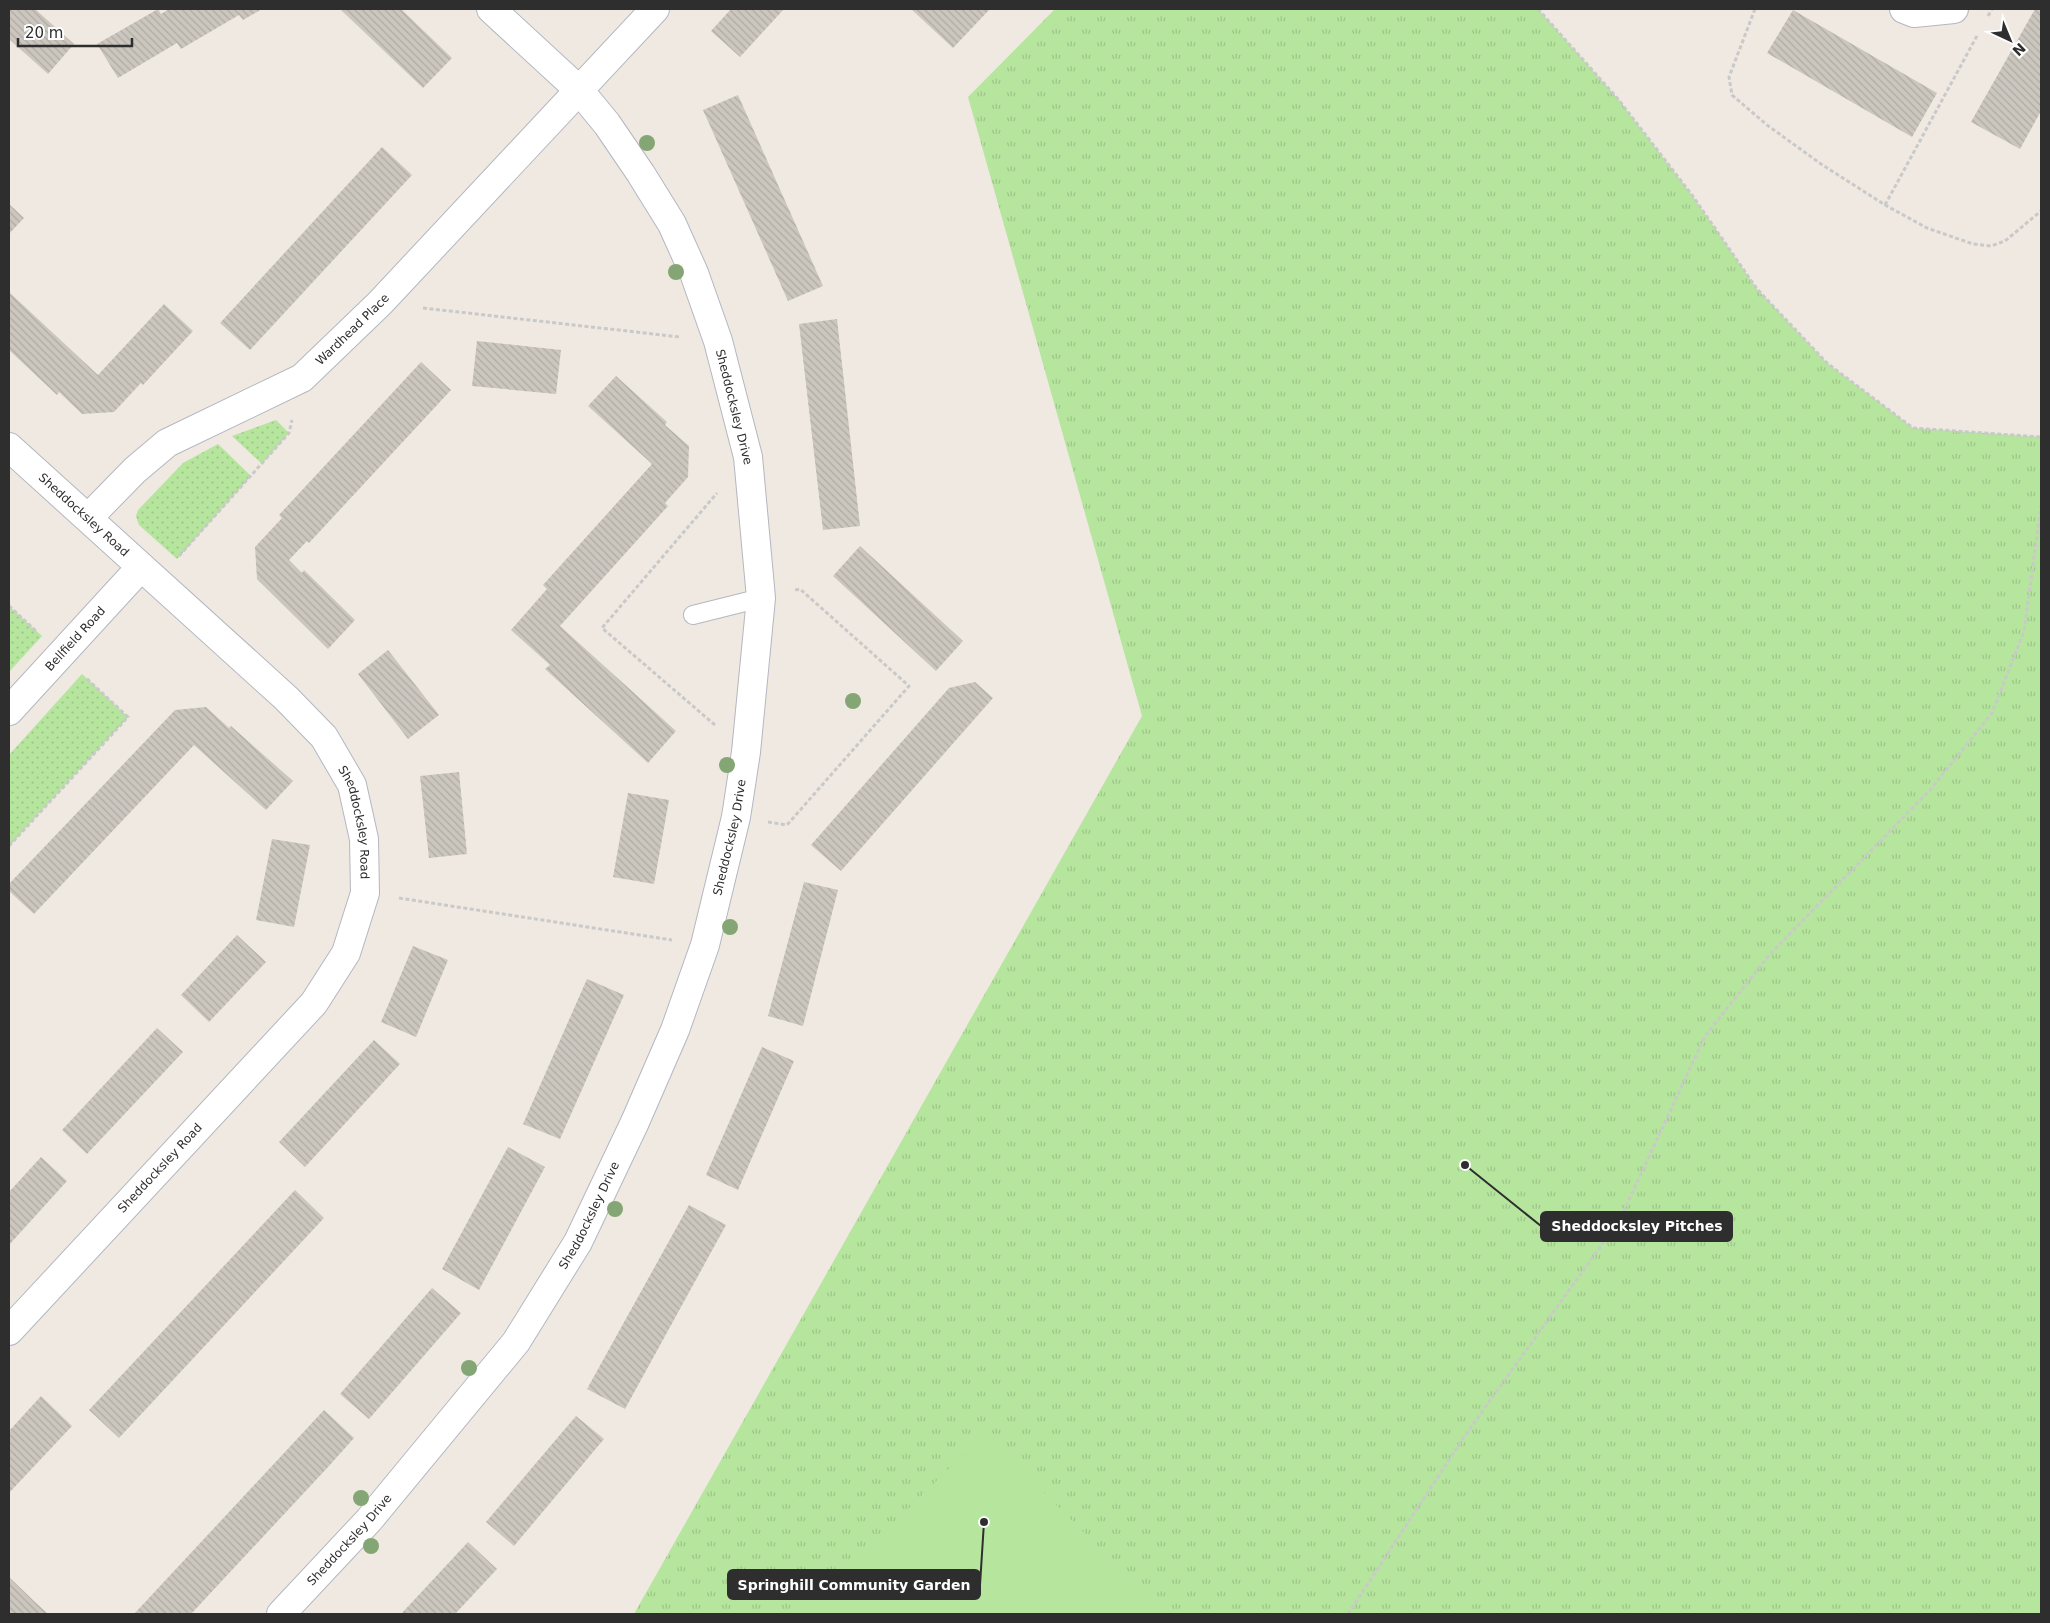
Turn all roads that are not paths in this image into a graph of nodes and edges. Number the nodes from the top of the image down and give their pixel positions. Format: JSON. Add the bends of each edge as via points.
{"nodes":[{"id":1,"x":491,"y":9,"type":"edge"},
{"id":2,"x":655,"y":9,"type":"edge"},
{"id":3,"x":1904,"y":9,"type":"edge"},
{"id":4,"x":1954,"y":9,"type":"edge"},
{"id":5,"x":578,"y":90,"type":"junction"},
{"id":6,"x":9,"y":447,"type":"edge"},
{"id":7,"x":88,"y":518,"type":"junction"},
{"id":8,"x":149,"y":574,"type":"junction"},
{"id":9,"x":761,"y":598,"type":"junction"},
{"id":10,"x":693,"y":615,"type":"dead end"},
{"id":11,"x":9,"y":711,"type":"edge"},
{"id":12,"x":9,"y":1331,"type":"edge"},
{"id":13,"x":281,"y":1614,"type":"edge"}],
"edges":[{"from":1,"to":5,"type":"street","name":"Sheddocksley Drive"},
{"from":2,"to":5,"type":"street","name":"Wardhead Place"},
{"from":3,"to":4,"type":"street","via":[[1914,13]]},
{"from":5,"to":7,"type":"street","name":"Wardhead Place","via":[[380,303],[302,378],[167,443]]},
{"from":5,"to":9,"type":"street","name":"Sheddocksley Drive","via":[[607,124],[672,224],[694,273],[718,342],[748,457]]},
{"from":6,"to":7,"type":"street","name":"Sheddocksley Road"},
{"from":7,"to":8,"type":"street","name":"Sheddocksley Road"},
{"from":8,"to":11,"type":"street","name":"Bellfield Road","via":[[61,654]]},
{"from":8,"to":12,"type":"street","name":"Sheddocksley Road","via":[[286,698],[324,737],[352,785],[364,839],[365,893],[346,953],[314,1003]]},
{"from":9,"to":10,"type":"lane"},
{"from":9,"to":13,"type":"street","name":"Sheddocksley Drive","via":[[746,752],[736,817],[705,945],[675,1030],[578,1242],[516,1342],[369,1520]]}]}
